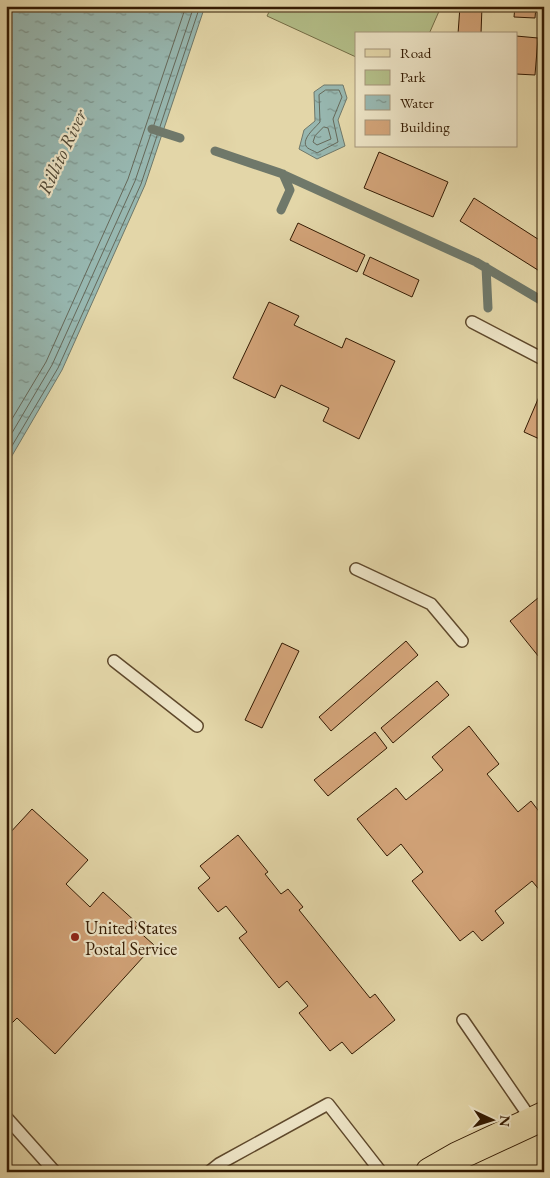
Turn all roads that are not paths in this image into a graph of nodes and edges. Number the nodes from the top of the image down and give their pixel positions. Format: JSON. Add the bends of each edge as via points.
{"nodes":[{"id":1,"x":472,"y":322,"type":"dead end"},
{"id":2,"x":543,"y":359,"type":"edge"},
{"id":3,"x":356,"y":569,"type":"dead end"},
{"id":4,"x":462,"y":642,"type":"dead end"},
{"id":5,"x":114,"y":661,"type":"dead end"},
{"id":6,"x":197,"y":726,"type":"dead end"},
{"id":7,"x":463,"y":1020,"type":"dead end"},
{"id":8,"x":6,"y":1117,"type":"edge"},
{"id":9,"x":538,"y":1119,"type":"edge"},
{"id":10,"x":55,"y":1172,"type":"edge"},
{"id":11,"x":209,"y":1172,"type":"edge"},
{"id":12,"x":380,"y":1172,"type":"edge"},
{"id":13,"x":430,"y":1172,"type":"edge"}],
"edges":[{"from":1,"to":2,"type":"lane"},
{"from":3,"to":4,"type":"lane","via":[[431,604]]},
{"from":5,"to":6,"type":"lane"},
{"from":7,"to":9,"type":"lane"},
{"from":8,"to":10,"type":"lane"},
{"from":9,"to":13,"type":"main road"},
{"from":11,"to":12,"type":"lane","via":[[328,1104]]}]}
